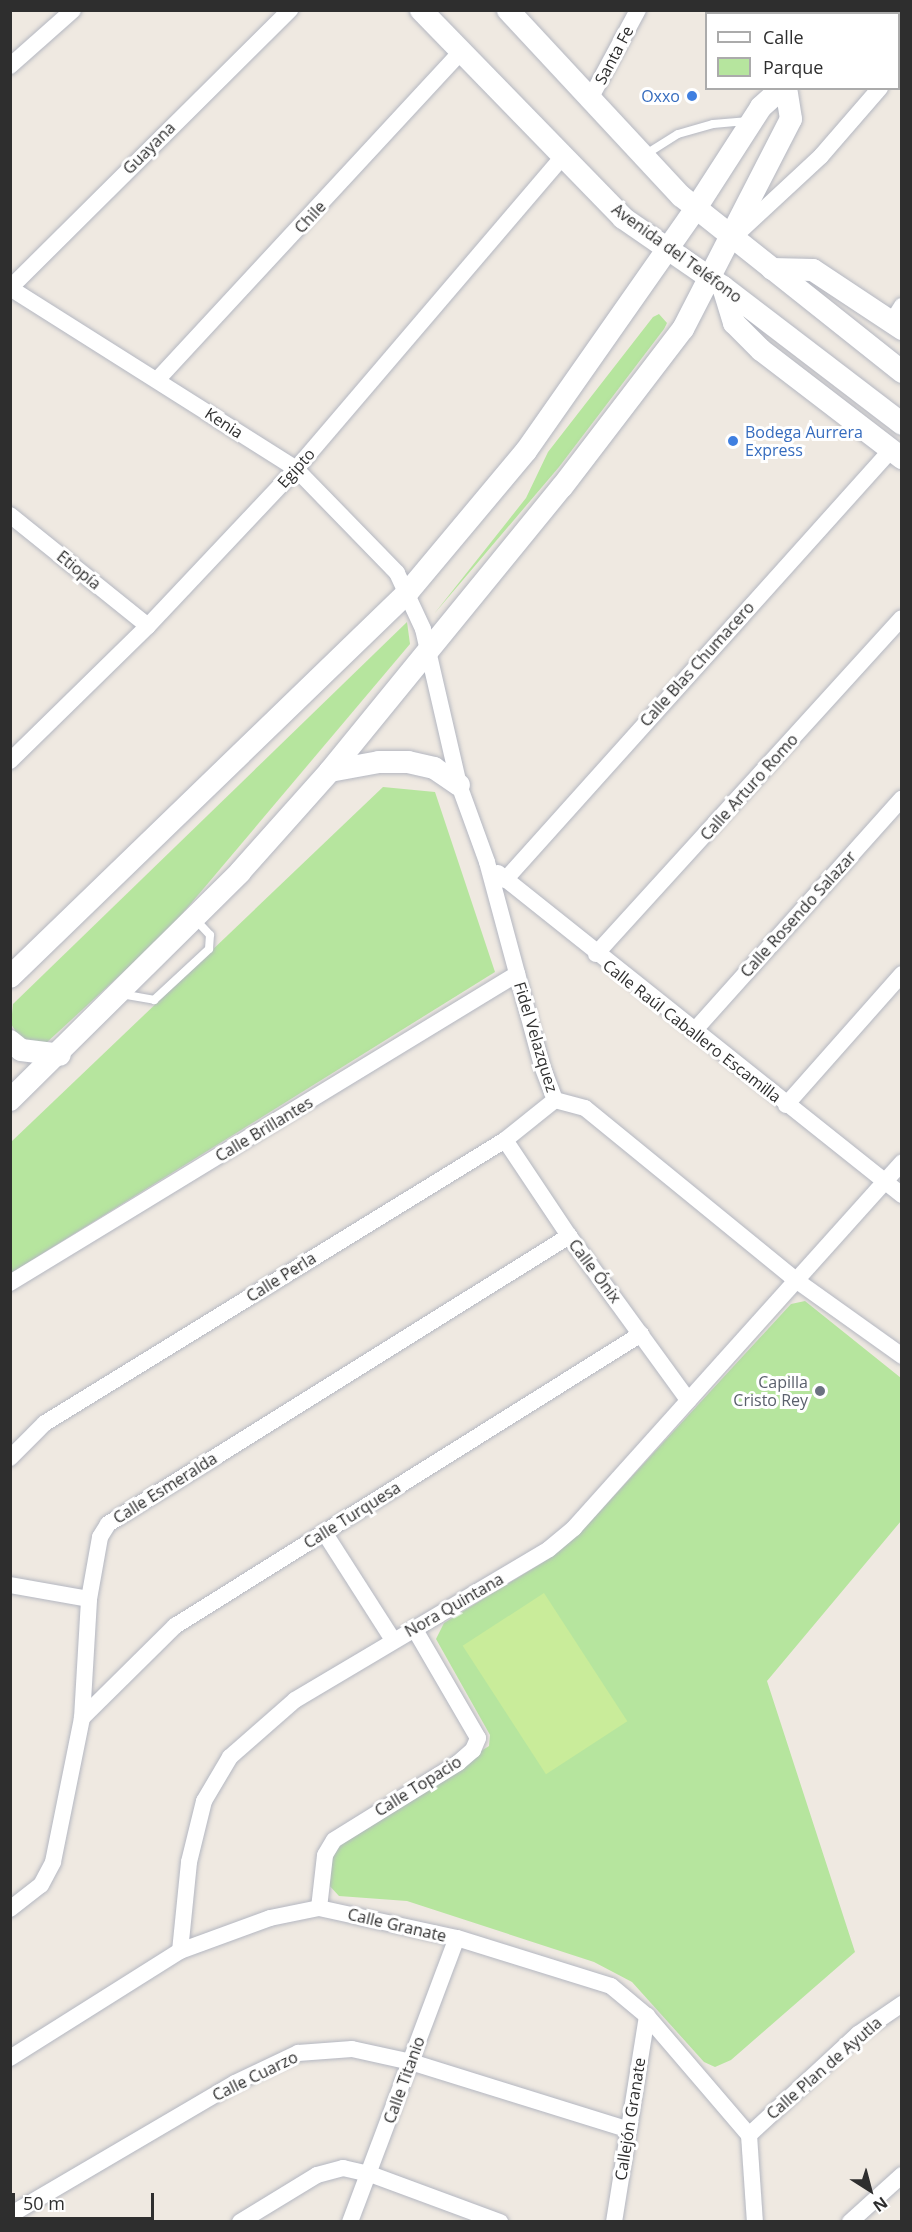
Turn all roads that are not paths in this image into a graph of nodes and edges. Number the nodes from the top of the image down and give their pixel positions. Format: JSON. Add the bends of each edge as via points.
{"nodes":[{"id":1,"x":73,"y":10,"type":"edge"},
{"id":2,"x":291,"y":10,"type":"edge"},
{"id":3,"x":421,"y":10,"type":"edge"},
{"id":4,"x":508,"y":10,"type":"edge"},
{"id":5,"x":638,"y":10,"type":"edge"},
{"id":6,"x":461,"y":52,"type":"junction"},
{"id":7,"x":10,"y":66,"type":"edge"},
{"id":8,"x":782,"y":90,"type":"edge"},
{"id":9,"x":784,"y":90,"type":"edge"},
{"id":10,"x":878,"y":90,"type":"edge"},
{"id":11,"x":590,"y":99,"type":"junction"},
{"id":12,"x":752,"y":121,"type":"junction"},
{"id":13,"x":643,"y":156,"type":"junction"},
{"id":14,"x":562,"y":158,"type":"junction"},
{"id":15,"x":696,"y":208,"type":"junction"},
{"id":16,"x":728,"y":247,"type":"junction"},
{"id":17,"x":667,"y":249,"type":"junction"},
{"id":18,"x":772,"y":269,"type":"junction"},
{"id":19,"x":717,"y":282,"type":"junction"},
{"id":20,"x":10,"y":288,"type":"edge"},
{"id":21,"x":898,"y":319,"type":"edge"},
{"id":22,"x":902,"y":372,"type":"edge"},
{"id":23,"x":157,"y":381,"type":"junction"},
{"id":24,"x":902,"y":424,"type":"edge"},
{"id":25,"x":896,"y":454,"type":"edge"},
{"id":26,"x":296,"y":470,"type":"junction"},
{"id":27,"x":10,"y":515,"type":"edge"},
{"id":28,"x":408,"y":592,"type":"junction"},
{"id":29,"x":902,"y":618,"type":"edge"},
{"id":30,"x":148,"y":626,"type":"junction"},
{"id":31,"x":428,"y":650,"type":"junction"},
{"id":32,"x":10,"y":761,"type":"edge"},
{"id":33,"x":330,"y":771,"type":"junction"},
{"id":34,"x":459,"y":785,"type":"junction"},
{"id":35,"x":902,"y":798,"type":"edge"},
{"id":36,"x":487,"y":862,"type":"junction"},
{"id":37,"x":505,"y":880,"type":"junction"},
{"id":38,"x":195,"y":918,"type":"junction"},
{"id":39,"x":596,"y":954,"type":"junction"},
{"id":40,"x":517,"y":974,"type":"junction"},
{"id":41,"x":902,"y":974,"type":"edge"},
{"id":42,"x":10,"y":977,"type":"edge"},
{"id":43,"x":121,"y":994,"type":"junction"},
{"id":44,"x":694,"y":1031,"type":"junction"},
{"id":45,"x":10,"y":1041,"type":"edge"},
{"id":46,"x":60,"y":1055,"type":"junction"},
{"id":47,"x":10,"y":1100,"type":"edge"},
{"id":48,"x":555,"y":1100,"type":"junction"},
{"id":49,"x":786,"y":1106,"type":"junction"},
{"id":50,"x":505,"y":1140,"type":"junction"},
{"id":51,"x":902,"y":1163,"type":"edge"},
{"id":52,"x":884,"y":1182,"type":"junction"},
{"id":53,"x":902,"y":1195,"type":"edge"},
{"id":54,"x":569,"y":1236,"type":"junction"},
{"id":55,"x":797,"y":1281,"type":"junction"},
{"id":56,"x":10,"y":1283,"type":"edge"},
{"id":57,"x":640,"y":1334,"type":"junction"},
{"id":58,"x":902,"y":1356,"type":"edge"},
{"id":59,"x":688,"y":1400,"type":"junction"},
{"id":60,"x":10,"y":1458,"type":"edge"},
{"id":61,"x":324,"y":1532,"type":"junction"},
{"id":62,"x":10,"y":1585,"type":"edge"},
{"id":63,"x":89,"y":1599,"type":"junction"},
{"id":64,"x":414,"y":1628,"type":"junction"},
{"id":65,"x":393,"y":1640,"type":"junction"},
{"id":66,"x":82,"y":1718,"type":"junction"},
{"id":67,"x":319,"y":1908,"type":"junction"},
{"id":68,"x":10,"y":1909,"type":"edge"},
{"id":69,"x":457,"y":1938,"type":"junction"},
{"id":70,"x":180,"y":1951,"type":"junction"},
{"id":71,"x":902,"y":2004,"type":"edge"},
{"id":72,"x":647,"y":2016,"type":"junction"},
{"id":73,"x":10,"y":2058,"type":"edge"},
{"id":74,"x":411,"y":2062,"type":"junction"},
{"id":75,"x":626,"y":2129,"type":"junction"},
{"id":76,"x":749,"y":2135,"type":"junction"},
{"id":77,"x":370,"y":2174,"type":"junction"},
{"id":78,"x":902,"y":2175,"type":"edge"},
{"id":79,"x":10,"y":2215,"type":"edge"},
{"id":80,"x":240,"y":2222,"type":"edge"},
{"id":81,"x":350,"y":2222,"type":"edge"},
{"id":82,"x":500,"y":2222,"type":"edge"},
{"id":83,"x":615,"y":2222,"type":"edge"},
{"id":84,"x":755,"y":2222,"type":"edge"},
{"id":85,"x":850,"y":2222,"type":"edge"}],
"edges":[{"from":1,"to":7,"type":"street"},
{"from":2,"to":20,"type":"street","name":"Guayana"},
{"from":3,"to":6,"type":"main road","name":"Avenida del Teléfono"},
{"from":4,"to":11,"type":"main road"},
{"from":5,"to":11,"type":"street","name":"Santa Fe"},
{"from":6,"to":14,"type":"main road","name":"Avenida del Teléfono"},
{"from":6,"to":23,"type":"street","name":"Chile"},
{"from":8,"to":12,"type":"main road"},
{"from":9,"to":16,"type":"main road","via":[[790,118]]},
{"from":10,"to":16,"type":"street","via":[[821,156]]},
{"from":11,"to":13,"type":"main road"},
{"from":12,"to":13,"type":"lane","via":[[713,124],[678,134]]},
{"from":12,"to":15,"type":"main road"},
{"from":13,"to":15,"type":"main road"},
{"from":14,"to":17,"type":"main road","name":"Avenida del Teléfono","via":[[624,218]]},
{"from":14,"to":26,"type":"street","name":"Egipto"},
{"from":15,"to":16,"type":"main road"},
{"from":15,"to":17,"type":"main road"},
{"from":16,"to":18,"type":"main road"},
{"from":16,"to":19,"type":"main road"},
{"from":17,"to":19,"type":"main road","name":"Avenida del Teléfono"},
{"from":17,"to":28,"type":"main road","via":[[526,451]]},
{"from":18,"to":21,"type":"main road","via":[[813,270]]},
{"from":18,"to":22,"type":"main road"},
{"from":19,"to":24,"type":"main road","name":"Avenida del Teléfono"},
{"from":19,"to":25,"type":"main road","via":[[734,323],[760,350]]},
{"from":19,"to":31,"type":"main road","via":[[562,487]]},
{"from":20,"to":23,"type":"street","name":"Kenia"},
{"from":23,"to":26,"type":"street","name":"Kenia"},
{"from":25,"to":37,"type":"street","name":"Calle Blas Chumacero"},
{"from":26,"to":28,"type":"street","name":"Kenia","via":[[381,553]]},
{"from":26,"to":30,"type":"street","name":"Egipto"},
{"from":27,"to":30,"type":"street","name":"Etiopía"},
{"from":28,"to":31,"type":"street","name":"Fidel Velazquez"},
{"from":28,"to":42,"type":"main road"},
{"from":29,"to":39,"type":"street","name":"Calle Arturo Romo"},
{"from":30,"to":32,"type":"street","name":"Egipto"},
{"from":31,"to":33,"type":"main road"},
{"from":31,"to":34,"type":"street","name":"Fidel Velazquez"},
{"from":33,"to":34,"type":"main road","via":[[379,762],[408,762],[434,768]]},
{"from":33,"to":38,"type":"main road"},
{"from":34,"to":36,"type":"street","name":"Fidel Velazquez"},
{"from":35,"to":44,"type":"street","name":"Calle Rosendo Salazar"},
{"from":36,"to":37,"type":"street","name":"Calle Raúl Caballero Escamilla"},
{"from":36,"to":40,"type":"street","name":"Fidel Velazquez"},
{"from":37,"to":39,"type":"street","name":"Calle Raúl Caballero Escamilla"},
{"from":38,"to":43,"type":"main road"},
{"from":38,"to":43,"type":"lane","via":[[210,934],[208,949],[154,1000]]},
{"from":39,"to":44,"type":"street","name":"Calle Raúl Caballero Escamilla"},
{"from":40,"to":48,"type":"street","name":"Fidel Velazquez"},
{"from":40,"to":56,"type":"street","name":"Calle Brillantes"},
{"from":41,"to":49,"type":"street"},
{"from":43,"to":46,"type":"main road"},
{"from":44,"to":49,"type":"street","name":"Calle Raúl Caballero Escamilla"},
{"from":45,"to":46,"type":"main road","via":[[21,1050]]},
{"from":46,"to":47,"type":"main road"},
{"from":48,"to":50,"type":"street","name":"Calle Perla"},
{"from":48,"to":55,"type":"street","name":"Fidel Velazquez","via":[[585,1108]]},
{"from":49,"to":52,"type":"street","name":"Calle Raúl Caballero Escamilla"},
{"from":50,"to":54,"type":"street","name":"Calle Ónix"},
{"from":50,"to":60,"type":"street","name":"Calle Perla","via":[[45,1423]]},
{"from":51,"to":52,"type":"street","name":"Nora Quintana"},
{"from":52,"to":53,"type":"street","name":"Calle Raúl Caballero Escamilla"},
{"from":52,"to":55,"type":"street","name":"Nora Quintana"},
{"from":54,"to":57,"type":"street","name":"Calle Ónix"},
{"from":54,"to":63,"type":"street","name":"Calle Esmeralda","via":[[108,1524],[100,1537]]},
{"from":55,"to":58,"type":"street","name":"Fidel Velazquez"},
{"from":55,"to":59,"type":"street","name":"Nora Quintana"},
{"from":57,"to":59,"type":"street","name":"Calle Ónix"},
{"from":57,"to":61,"type":"street","name":"Calle Turquesa"},
{"from":59,"to":64,"type":"street","name":"Nora Quintana","via":[[558,1542]]},
{"from":61,"to":65,"type":"street"},
{"from":61,"to":66,"type":"street","name":"Calle Turquesa","via":[[175,1626]]},
{"from":62,"to":63,"type":"street"},
{"from":63,"to":66,"type":"street","name":"Calle Esmeralda"},
{"from":64,"to":65,"type":"street","name":"Nora Quintana"},
{"from":64,"to":67,"type":"street","name":"Calle Topacio","via":[[478,1738],[473,1750],[458,1762],[334,1840],[325,1855]]},
{"from":65,"to":70,"type":"street","name":"Nora Quintana","via":[[295,1700],[230,1757],[204,1801],[189,1862]]},
{"from":66,"to":68,"type":"street","name":"Calle Esmeralda","via":[[53,1862],[41,1885]]},
{"from":67,"to":69,"type":"street","name":"Calle Granate"},
{"from":67,"to":70,"type":"street","name":"Calle Granate","via":[[270,1918]]},
{"from":69,"to":72,"type":"street","name":"Calle Granate","via":[[611,1986]]},
{"from":69,"to":74,"type":"street","name":"Calle Titanio"},
{"from":70,"to":73,"type":"street","name":"Calle Granate"},
{"from":71,"to":76,"type":"street","name":"Calle Plan de Ayutla","via":[[858,2034]]},
{"from":72,"to":75,"type":"street","name":"Callejón Granate"},
{"from":72,"to":76,"type":"street","name":"Calle Granate"},
{"from":74,"to":75,"type":"street","name":"Calle Cuarzo"},
{"from":74,"to":77,"type":"street","name":"Calle Titanio"},
{"from":74,"to":79,"type":"street","name":"Calle Cuarzo","via":[[352,2049],[298,2053],[235,2083]]},
{"from":75,"to":83,"type":"street","name":"Callejón Granate"},
{"from":76,"to":84,"type":"street"},
{"from":77,"to":80,"type":"street","via":[[343,2168],[317,2175]]},
{"from":77,"to":81,"type":"street","name":"Calle Titanio"},
{"from":77,"to":82,"type":"street"},
{"from":78,"to":85,"type":"street"}]}
